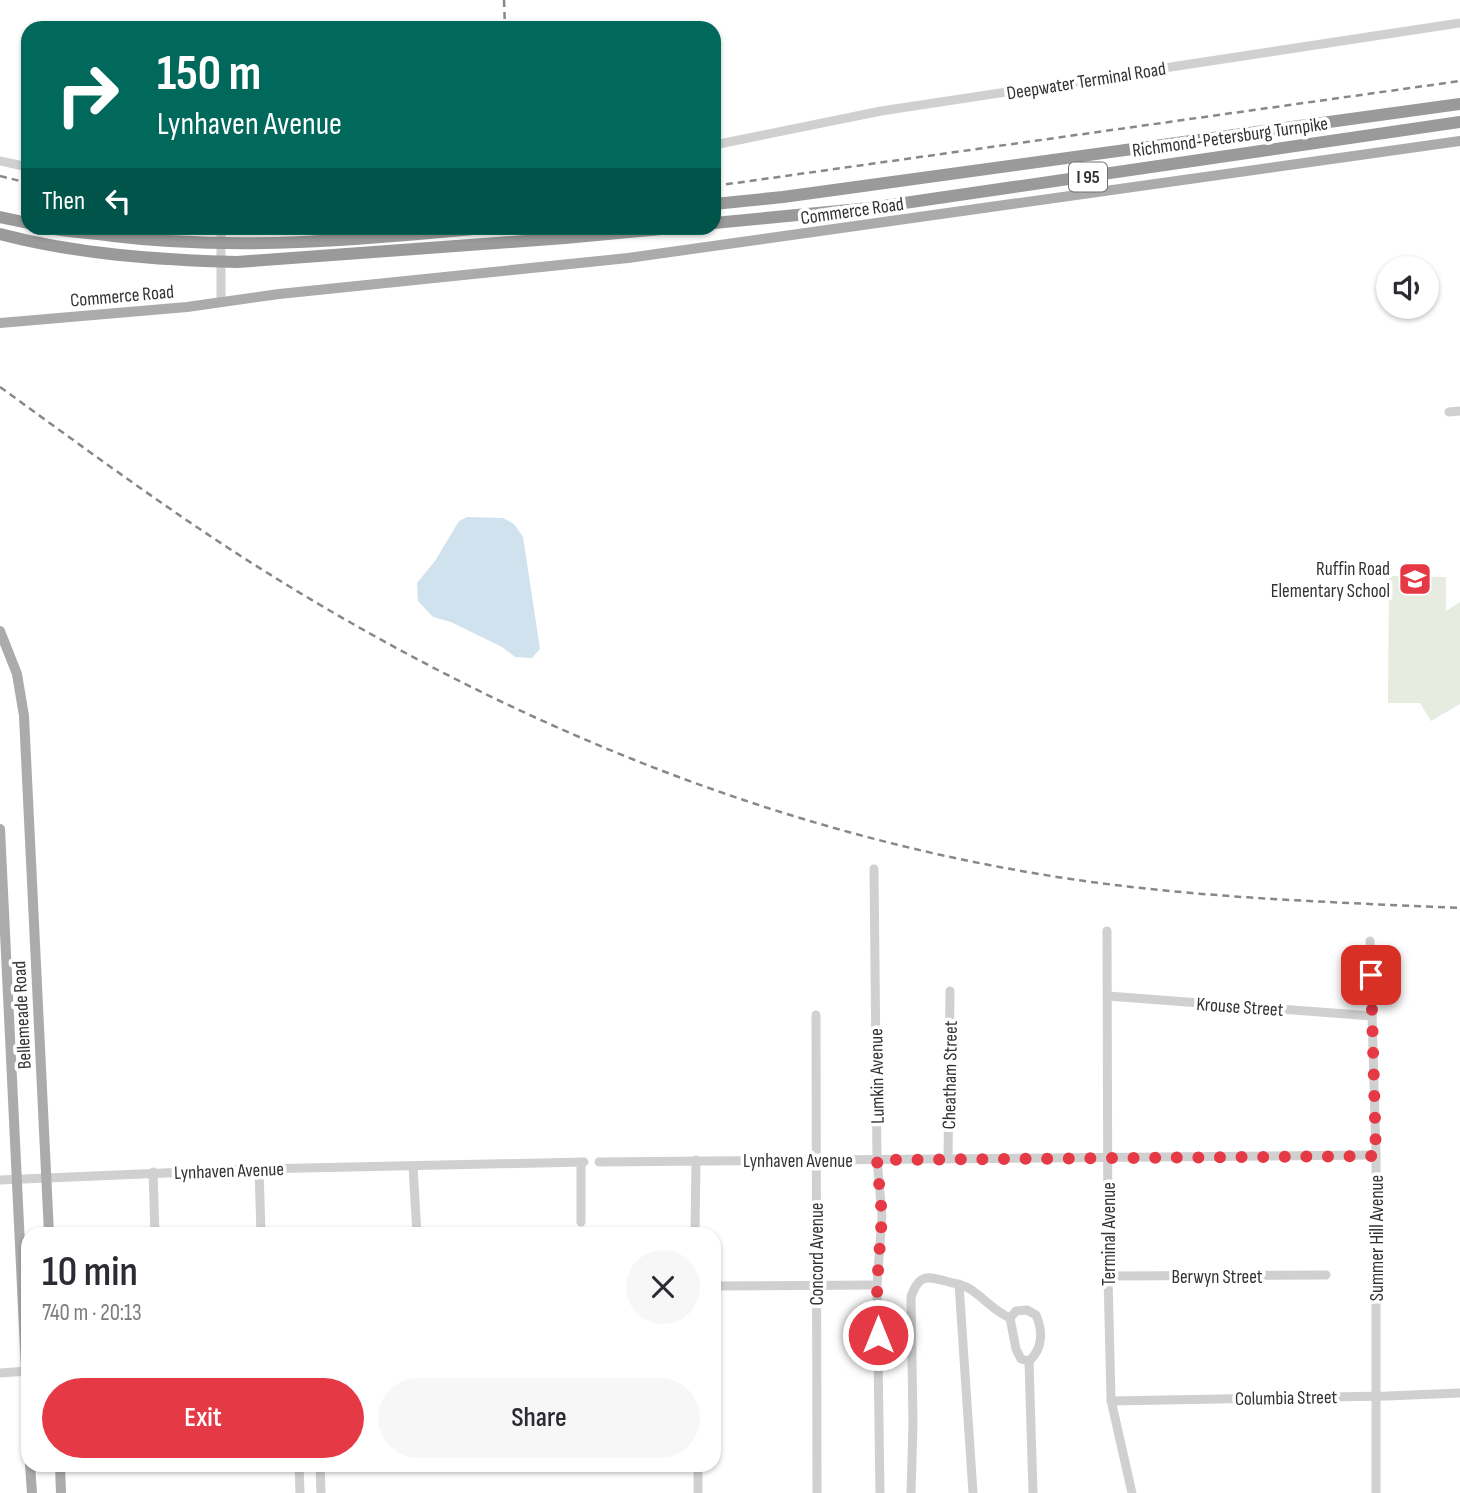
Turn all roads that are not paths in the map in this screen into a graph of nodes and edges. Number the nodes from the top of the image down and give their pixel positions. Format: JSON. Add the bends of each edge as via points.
{"nodes":[{"id":1,"x":1460,"y":23,"type":"edge"},
{"id":2,"x":1460,"y":104,"type":"edge"},
{"id":3,"x":1460,"y":122,"type":"edge"},
{"id":4,"x":1460,"y":141,"type":"edge"},
{"id":5,"x":721,"y":144,"type":"edge"},
{"id":6,"x":1460,"y":147,"type":"edge"},
{"id":7,"x":0,"y":161,"type":"edge"},
{"id":8,"x":21,"y":166,"type":"edge"},
{"id":9,"x":721,"y":203,"type":"edge"},
{"id":10,"x":0,"y":216,"type":"edge"},
{"id":11,"x":21,"y":221,"type":"edge"},
{"id":12,"x":721,"y":222,"type":"edge"},
{"id":13,"x":0,"y":234,"type":"edge"},
{"id":14,"x":104,"y":235,"type":"edge"},
{"id":15,"x":221,"y":235,"type":"edge"},
{"id":16,"x":403,"y":235,"type":"edge"},
{"id":17,"x":591,"y":235,"type":"edge"},
{"id":18,"x":247,"y":299,"type":"junction"},
{"id":19,"x":221,"y":302,"type":"junction"},
{"id":20,"x":0,"y":323,"type":"edge"},
{"id":21,"x":1460,"y":411,"type":"edge"},
{"id":22,"x":1449,"y":412,"type":"dead end"},
{"id":23,"x":0,"y":631,"type":"edge"},
{"id":24,"x":0,"y":829,"type":"edge"},
{"id":25,"x":874,"y":869,"type":"dead end"},
{"id":26,"x":1107,"y":931,"type":"dead end"},
{"id":27,"x":1370,"y":941,"type":"dead end"},
{"id":28,"x":950,"y":991,"type":"dead end"},
{"id":29,"x":1108,"y":996,"type":"junction"},
{"id":30,"x":816,"y":1014,"type":"dead end"},
{"id":31,"x":1372,"y":1016,"type":"junction"},
{"id":32,"x":1376,"y":1156,"type":"junction"},
{"id":33,"x":1108,"y":1157,"type":"junction"},
{"id":34,"x":948,"y":1159,"type":"junction"},
{"id":35,"x":696,"y":1160,"type":"junction"},
{"id":36,"x":877,"y":1160,"type":"junction"},
{"id":37,"x":817,"y":1161,"type":"junction"},
{"id":38,"x":599,"y":1162,"type":"dead end"},
{"id":39,"x":413,"y":1167,"type":"junction"},
{"id":40,"x":259,"y":1169,"type":"junction"},
{"id":41,"x":153,"y":1172,"type":"junction"},
{"id":42,"x":46,"y":1177,"type":"junction"},
{"id":43,"x":17,"y":1179,"type":"junction"},
{"id":44,"x":0,"y":1180,"type":"edge"},
{"id":45,"x":582,"y":1222,"type":"dead end"},
{"id":46,"x":49,"y":1227,"type":"edge"},
{"id":47,"x":155,"y":1227,"type":"edge"},
{"id":48,"x":261,"y":1227,"type":"edge"},
{"id":49,"x":417,"y":1227,"type":"edge"},
{"id":50,"x":695,"y":1227,"type":"edge"},
{"id":51,"x":21,"y":1256,"type":"edge"},
{"id":52,"x":1326,"y":1275,"type":"dead end"},
{"id":53,"x":1108,"y":1276,"type":"junction"},
{"id":54,"x":959,"y":1284,"type":"junction"},
{"id":55,"x":877,"y":1285,"type":"junction"},
{"id":56,"x":721,"y":1286,"type":"edge"},
{"id":57,"x":816,"y":1286,"type":"junction"},
{"id":58,"x":1010,"y":1318,"type":"junction"},
{"id":59,"x":1029,"y":1362,"type":"junction"},
{"id":60,"x":21,"y":1371,"type":"edge"},
{"id":61,"x":0,"y":1373,"type":"edge"},
{"id":62,"x":1460,"y":1393,"type":"edge"},
{"id":63,"x":1375,"y":1396,"type":"junction"},
{"id":64,"x":1111,"y":1401,"type":"junction"},
{"id":65,"x":30,"y":1472,"type":"edge"},
{"id":66,"x":60,"y":1472,"type":"edge"},
{"id":67,"x":299,"y":1472,"type":"edge"},
{"id":68,"x":320,"y":1472,"type":"edge"},
{"id":69,"x":698,"y":1472,"type":"edge"},
{"id":70,"x":32,"y":1493,"type":"edge"},
{"id":71,"x":61,"y":1493,"type":"edge"},
{"id":72,"x":300,"y":1493,"type":"edge"},
{"id":73,"x":321,"y":1493,"type":"edge"},
{"id":74,"x":698,"y":1493,"type":"edge"},
{"id":75,"x":817,"y":1493,"type":"edge"},
{"id":76,"x":880,"y":1493,"type":"edge"},
{"id":77,"x":911,"y":1493,"type":"edge"},
{"id":78,"x":972,"y":1493,"type":"edge"},
{"id":79,"x":1033,"y":1493,"type":"edge"},
{"id":80,"x":1132,"y":1493,"type":"edge"},
{"id":81,"x":1376,"y":1493,"type":"edge"}],
"edges":[{"from":1,"to":5,"type":"street","name":"Deepwater Terminal Road","via":[[881,111]]},
{"from":2,"to":9,"type":"highway","name":"Richmond-Petersburg Turnpike","number":"I 95"},
{"from":3,"to":12,"type":"highway","name":"Richmond-Petersburg Turnpike","number":"I 95","via":[[870,208]]},
{"from":4,"to":18,"type":"main road","name":"Commerce Road","via":[[628,258]]},
{"from":6,"to":18,"type":"main road","name":"Commerce Road","via":[[583,269],[271,301]]},
{"from":7,"to":8,"type":"street"},
{"from":10,"to":11,"type":"highway"},
{"from":13,"to":17,"type":"highway","via":[[86,251],[237,262]]},
{"from":14,"to":16,"type":"highway","via":[[237,244]]},
{"from":15,"to":19,"type":"street"},
{"from":18,"to":19,"type":"main road","name":"Commerce Road"},
{"from":19,"to":20,"type":"main road","name":"Commerce Road"},
{"from":21,"to":22,"type":"street"},
{"from":23,"to":42,"type":"main road","name":"Bellemeade Road","via":[[17,674],[24,716]]},
{"from":24,"to":43,"type":"main road","name":"Bellemeade Road"},
{"from":25,"to":36,"type":"street","name":"Lumkin Avenue"},
{"from":26,"to":29,"type":"street","name":"Terminal Avenue"},
{"from":27,"to":31,"type":"street","name":"Summer Hill Avenue"},
{"from":28,"to":34,"type":"street","name":"Cheatham Street"},
{"from":29,"to":31,"type":"street","name":"Krouse Street"},
{"from":29,"to":33,"type":"street","name":"Terminal Avenue"},
{"from":30,"to":37,"type":"street","name":"Concord Avenue"},
{"from":31,"to":32,"type":"street","name":"Summer Hill Avenue"},
{"from":32,"to":33,"type":"street","name":"Lynhaven Avenue"},
{"from":32,"to":63,"type":"street","name":"Summer Hill Avenue"},
{"from":33,"to":34,"type":"street","name":"Lynhaven Avenue"},
{"from":33,"to":53,"type":"street","name":"Terminal Avenue"},
{"from":34,"to":36,"type":"street","name":"Lynhaven Avenue"},
{"from":35,"to":37,"type":"street","name":"Lynhaven Avenue"},
{"from":35,"to":38,"type":"street","name":"Lynhaven Avenue"},
{"from":35,"to":50,"type":"street"},
{"from":36,"to":37,"type":"street","name":"Lynhaven Avenue"},
{"from":36,"to":55,"type":"street","name":"Lumkin Avenue","via":[[882,1216]]},
{"from":37,"to":57,"type":"street","name":"Concord Avenue"},
{"from":39,"to":40,"type":"street","name":"Lynhaven Avenue"},
{"from":39,"to":45,"type":"street","name":"Lynhaven Avenue","via":[[582,1162]]},
{"from":39,"to":49,"type":"street"},
{"from":40,"to":41,"type":"street","name":"Lynhaven Avenue"},
{"from":40,"to":48,"type":"street"},
{"from":41,"to":42,"type":"street","name":"Lynhaven Avenue"},
{"from":41,"to":47,"type":"street"},
{"from":42,"to":43,"type":"street","name":"Lynhaven Avenue"},
{"from":42,"to":46,"type":"main road","name":"Bellemeade Road"},
{"from":43,"to":44,"type":"street","name":"Lynhaven Avenue"},
{"from":43,"to":51,"type":"main road","name":"Bellemeade Road"},
{"from":52,"to":53,"type":"street","name":"Berwyn Street"},
{"from":53,"to":64,"type":"street","name":"Terminal Avenue"},
{"from":54,"to":58,"type":"street"},
{"from":54,"to":77,"type":"street","via":[[926,1278],[915,1286],[911,1297]]},
{"from":54,"to":78,"type":"street"},
{"from":55,"to":57,"type":"street"},
{"from":55,"to":76,"type":"street","name":"Lumkin Avenue"},
{"from":56,"to":57,"type":"street"},
{"from":57,"to":75,"type":"street","name":"Concord Avenue"},
{"from":58,"to":59,"type":"street","via":[[1016,1349],[1021,1359]]},
{"from":58,"to":59,"type":"street","via":[[1016,1311],[1036,1314],[1041,1338],[1039,1350]]},
{"from":59,"to":79,"type":"street"},
{"from":60,"to":61,"type":"street"},
{"from":62,"to":63,"type":"street","name":"Columbia Street"},
{"from":63,"to":64,"type":"street","name":"Columbia Street"},
{"from":63,"to":81,"type":"street","name":"Summer Hill Avenue"},
{"from":64,"to":80,"type":"street","name":"Terminal Avenue"},
{"from":65,"to":70,"type":"main road"},
{"from":66,"to":71,"type":"main road"},
{"from":67,"to":72,"type":"street"},
{"from":68,"to":73,"type":"street"},
{"from":69,"to":74,"type":"street"}]}
